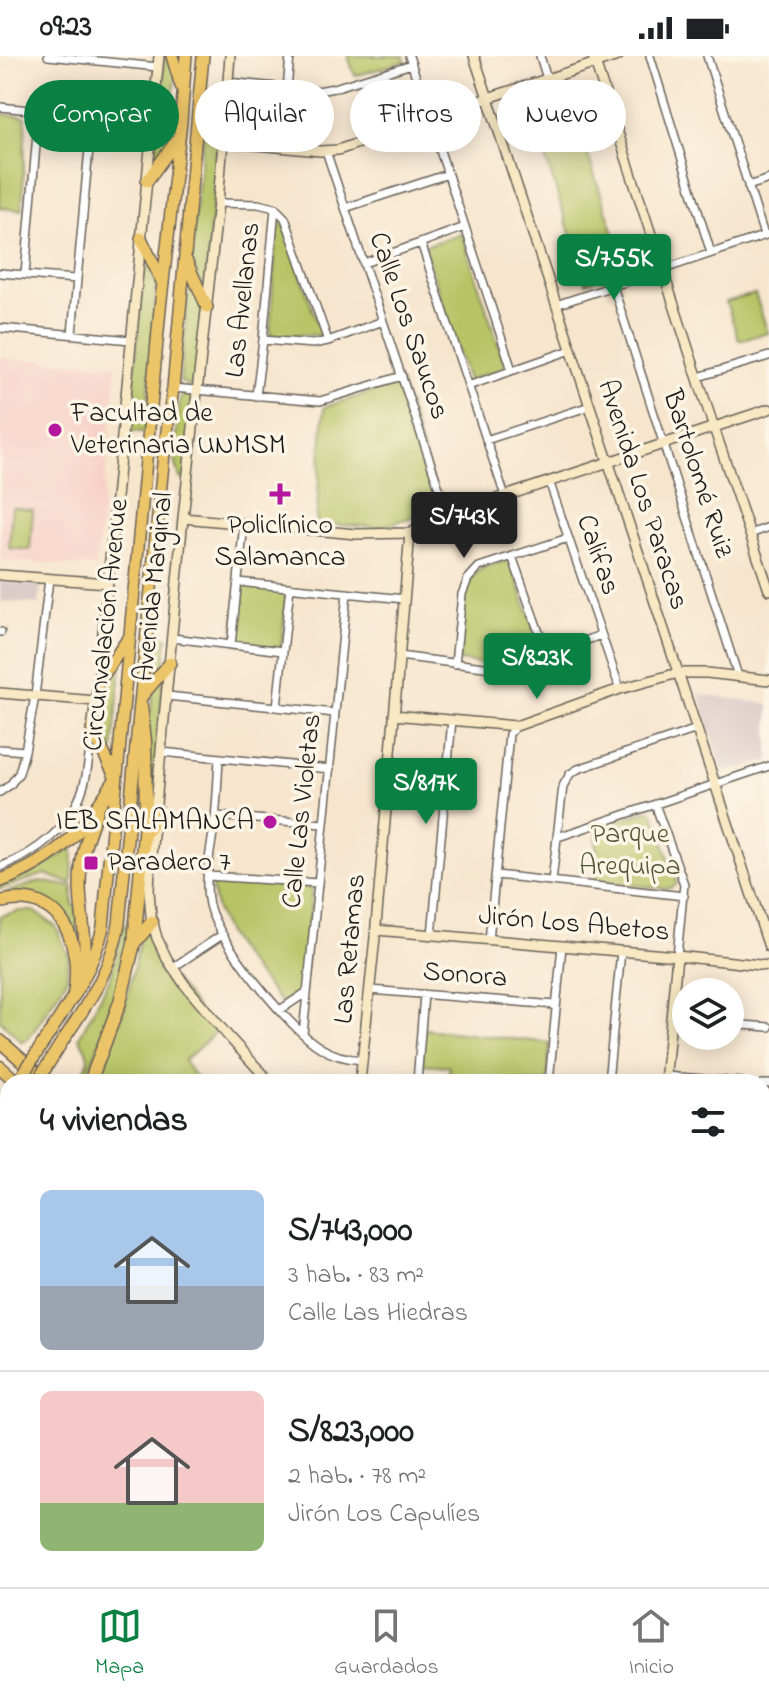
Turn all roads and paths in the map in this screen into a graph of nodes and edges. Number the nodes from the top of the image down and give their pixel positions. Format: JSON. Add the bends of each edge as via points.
{"nodes":[{"id":1,"x":48,"y":56,"type":"edge"},
{"id":2,"x":159,"y":56,"type":"edge"},
{"id":3,"x":172,"y":56,"type":"edge"},
{"id":4,"x":186,"y":56,"type":"edge"},
{"id":5,"x":203,"y":56,"type":"edge"},
{"id":6,"x":230,"y":56,"type":"edge"},
{"id":7,"x":290,"y":56,"type":"edge"},
{"id":8,"x":474,"y":56,"type":"edge"},
{"id":9,"x":540,"y":56,"type":"edge"},
{"id":10,"x":618,"y":56,"type":"edge"},
{"id":11,"x":650,"y":56,"type":"edge"},
{"id":12,"x":707,"y":56,"type":"edge"},
{"id":13,"x":411,"y":60,"type":"edge"},
{"id":14,"x":594,"y":60,"type":"edge"},
{"id":15,"x":158,"y":67,"type":"junction"},
{"id":16,"x":547,"y":79,"type":"junction"},
{"id":17,"x":157,"y":80,"type":"edge"},
{"id":18,"x":228,"y":80,"type":"edge"},
{"id":19,"x":288,"y":80,"type":"edge"},
{"id":20,"x":418,"y":80,"type":"edge"},
{"id":21,"x":334,"y":88,"type":"edge"},
{"id":22,"x":183,"y":95,"type":"junction"},
{"id":23,"x":488,"y":98,"type":"junction"},
{"id":24,"x":481,"y":100,"type":"edge"},
{"id":25,"x":0,"y":107,"type":"edge"},
{"id":26,"x":24,"y":109,"type":"edge"},
{"id":27,"x":180,"y":136,"type":"junction"},
{"id":28,"x":35,"y":152,"type":"edge"},
{"id":29,"x":88,"y":152,"type":"edge"},
{"id":30,"x":150,"y":152,"type":"edge"},
{"id":31,"x":222,"y":152,"type":"edge"},
{"id":32,"x":326,"y":152,"type":"edge"},
{"id":33,"x":441,"y":152,"type":"edge"},
{"id":34,"x":448,"y":174,"type":"junction"},
{"id":35,"x":769,"y":179,"type":"edge"},
{"id":36,"x":147,"y":181,"type":"junction"},
{"id":37,"x":748,"y":186,"type":"junction"},
{"id":38,"x":218,"y":203,"type":"junction"},
{"id":39,"x":275,"y":208,"type":"junction"},
{"id":40,"x":345,"y":208,"type":"junction"},
{"id":41,"x":465,"y":227,"type":"junction"},
{"id":42,"x":767,"y":235,"type":"edge"},
{"id":43,"x":141,"y":238,"type":"junction"},
{"id":44,"x":421,"y":243,"type":"junction"},
{"id":45,"x":711,"y":253,"type":"junction"},
{"id":46,"x":185,"y":258,"type":"junction"},
{"id":47,"x":364,"y":263,"type":"junction"},
{"id":48,"x":663,"y":270,"type":"junction"},
{"id":49,"x":0,"y":273,"type":"edge"},
{"id":50,"x":25,"y":275,"type":"junction"},
{"id":51,"x":76,"y":279,"type":"junction"},
{"id":52,"x":163,"y":285,"type":"junction"},
{"id":53,"x":613,"y":286,"type":"junction"},
{"id":54,"x":556,"y":305,"type":"junction"},
{"id":55,"x":207,"y":307,"type":"junction"},
{"id":56,"x":383,"y":321,"type":"junction"},
{"id":57,"x":0,"y":328,"type":"edge"},
{"id":58,"x":72,"y":334,"type":"junction"},
{"id":59,"x":131,"y":340,"type":"junction"},
{"id":60,"x":263,"y":340,"type":"junction"},
{"id":61,"x":328,"y":341,"type":"junction"},
{"id":62,"x":571,"y":350,"type":"junction"},
{"id":63,"x":769,"y":356,"type":"edge"},
{"id":64,"x":512,"y":370,"type":"junction"},
{"id":65,"x":402,"y":376,"type":"junction"},
{"id":66,"x":698,"y":377,"type":"junction"},
{"id":67,"x":468,"y":386,"type":"junction"},
{"id":68,"x":173,"y":388,"type":"junction"},
{"id":69,"x":198,"y":390,"type":"junction"},
{"id":70,"x":256,"y":396,"type":"junction"},
{"id":71,"x":590,"y":406,"type":"junction"},
{"id":72,"x":769,"y":409,"type":"edge"},
{"id":73,"x":714,"y":428,"type":"junction"},
{"id":74,"x":486,"y":440,"type":"junction"},
{"id":75,"x":664,"y":445,"type":"junction"},
{"id":76,"x":608,"y":463,"type":"junction"},
{"id":77,"x":549,"y":481,"type":"junction"},
{"id":78,"x":505,"y":496,"type":"junction"},
{"id":79,"x":448,"y":515,"type":"junction"},
{"id":80,"x":183,"y":518,"type":"junction"},
{"id":81,"x":244,"y":524,"type":"junction"},
{"id":82,"x":769,"y":527,"type":"edge"},
{"id":83,"x":410,"y":533,"type":"junction"},
{"id":84,"x":750,"y":534,"type":"junction"},
{"id":85,"x":568,"y":538,"type":"junction"},
{"id":86,"x":512,"y":556,"type":"junction"},
{"id":87,"x":0,"y":575,"type":"edge"},
{"id":88,"x":49,"y":579,"type":"junction"},
{"id":89,"x":238,"y":582,"type":"junction"},
{"id":90,"x":108,"y":583,"type":"junction"},
{"id":91,"x":768,"y":586,"type":"edge"},
{"id":92,"x":290,"y":587,"type":"junction"},
{"id":93,"x":347,"y":593,"type":"junction"},
{"id":94,"x":404,"y":599,"type":"junction"},
{"id":95,"x":601,"y":635,"type":"junction"},
{"id":96,"x":129,"y":636,"type":"junction"},
{"id":97,"x":172,"y":638,"type":"junction"},
{"id":98,"x":231,"y":645,"type":"junction"},
{"id":99,"x":283,"y":651,"type":"junction"},
{"id":100,"x":547,"y":655,"type":"junction"},
{"id":101,"x":399,"y":656,"type":"junction"},
{"id":102,"x":170,"y":663,"type":"junction"},
{"id":103,"x":455,"y":664,"type":"junction"},
{"id":104,"x":678,"y":673,"type":"junction"},
{"id":105,"x":738,"y":676,"type":"junction"},
{"id":106,"x":769,"y":680,"type":"edge"},
{"id":107,"x":98,"y":683,"type":"junction"},
{"id":108,"x":620,"y":689,"type":"junction"},
{"id":109,"x":0,"y":693,"type":"edge"},
{"id":110,"x":35,"y":696,"type":"junction"},
{"id":111,"x":167,"y":696,"type":"junction"},
{"id":112,"x":96,"y":701,"type":"junction"},
{"id":113,"x":141,"y":701,"type":"junction"},
{"id":114,"x":277,"y":707,"type":"junction"},
{"id":115,"x":335,"y":713,"type":"junction"},
{"id":116,"x":394,"y":715,"type":"junction"},
{"id":117,"x":452,"y":720,"type":"junction"},
{"id":118,"x":516,"y":726,"type":"junction"},
{"id":119,"x":697,"y":729,"type":"junction"},
{"id":120,"x":92,"y":730,"type":"junction"},
{"id":121,"x":0,"y":749,"type":"edge"},
{"id":122,"x":25,"y":751,"type":"junction"},
{"id":123,"x":162,"y":752,"type":"junction"},
{"id":124,"x":219,"y":758,"type":"junction"},
{"id":125,"x":768,"y":768,"type":"edge"},
{"id":126,"x":330,"y":769,"type":"junction"},
{"id":127,"x":116,"y":779,"type":"junction"},
{"id":128,"x":715,"y":784,"type":"junction"},
{"id":129,"x":0,"y":792,"type":"edge"},
{"id":130,"x":100,"y":804,"type":"junction"},
{"id":131,"x":655,"y":804,"type":"junction"},
{"id":132,"x":157,"y":810,"type":"junction"},
{"id":133,"x":216,"y":816,"type":"junction"},
{"id":134,"x":324,"y":824,"type":"junction"},
{"id":135,"x":145,"y":837,"type":"junction"},
{"id":136,"x":558,"y":837,"type":"junction"},
{"id":137,"x":0,"y":867,"type":"edge"},
{"id":138,"x":496,"y":875,"type":"junction"},
{"id":139,"x":208,"y":876,"type":"junction"},
{"id":140,"x":0,"y":881,"type":"edge"},
{"id":141,"x":552,"y":881,"type":"junction"},
{"id":142,"x":318,"y":883,"type":"junction"},
{"id":143,"x":684,"y":896,"type":"junction"},
{"id":144,"x":0,"y":902,"type":"edge"},
{"id":145,"x":152,"y":922,"type":"junction"},
{"id":146,"x":376,"y":930,"type":"junction"},
{"id":147,"x":222,"y":935,"type":"junction"},
{"id":148,"x":432,"y":935,"type":"junction"},
{"id":149,"x":489,"y":940,"type":"junction"},
{"id":150,"x":134,"y":943,"type":"junction"},
{"id":151,"x":562,"y":946,"type":"junction"},
{"id":152,"x":769,"y":947,"type":"edge"},
{"id":153,"x":621,"y":951,"type":"junction"},
{"id":154,"x":677,"y":956,"type":"junction"},
{"id":155,"x":769,"y":966,"type":"edge"},
{"id":156,"x":172,"y":968,"type":"junction"},
{"id":157,"x":84,"y":979,"type":"junction"},
{"id":158,"x":370,"y":990,"type":"junction"},
{"id":159,"x":307,"y":992,"type":"junction"},
{"id":160,"x":424,"y":994,"type":"junction"},
{"id":161,"x":74,"y":995,"type":"junction"},
{"id":162,"x":556,"y":1005,"type":"junction"},
{"id":163,"x":280,"y":1010,"type":"junction"},
{"id":164,"x":671,"y":1019,"type":"joint"},
{"id":165,"x":744,"y":1025,"type":"edge"},
{"id":166,"x":769,"y":1027,"type":"edge"},
{"id":167,"x":303,"y":1034,"type":"junction"},
{"id":168,"x":0,"y":1041,"type":"edge"},
{"id":169,"x":362,"y":1060,"type":"junction"},
{"id":170,"x":23,"y":1074,"type":"edge"},
{"id":171,"x":38,"y":1074,"type":"edge"},
{"id":172,"x":42,"y":1074,"type":"edge"},
{"id":173,"x":93,"y":1074,"type":"edge"},
{"id":174,"x":263,"y":1074,"type":"edge"},
{"id":175,"x":361,"y":1074,"type":"edge"},
{"id":176,"x":418,"y":1074,"type":"edge"},
{"id":177,"x":550,"y":1074,"type":"edge"},
{"id":178,"x":609,"y":1074,"type":"edge"},
{"id":179,"x":666,"y":1074,"type":"edge"}],
"edges":[{"from":1,"to":15,"type":"street"},
{"from":2,"to":15,"type":"street"},
{"from":3,"to":22,"type":"main road"},
{"from":4,"to":22,"type":"main road","name":"Circunvalación Avenue"},
{"from":5,"to":46,"type":"main road","name":"Circunvalación Avenue"},
{"from":6,"to":18,"type":"street","name":"Avenida Marginal"},
{"from":7,"to":19,"type":"street"},
{"from":8,"to":23,"type":"street","name":"Avenida Los Paracas"},
{"from":9,"to":16,"type":"street"},
{"from":10,"to":14,"type":"street"},
{"from":11,"to":45,"type":"street"},
{"from":12,"to":37,"type":"street"},
{"from":13,"to":20,"type":"street"},
{"from":13,"to":21,"type":"street"},
{"from":14,"to":16,"type":"street"},
{"from":14,"to":48,"type":"street"},
{"from":15,"to":17,"type":"street"},
{"from":16,"to":23,"type":"street"},
{"from":22,"to":27,"type":"main road","name":"Circunvalación Avenue"},
{"from":23,"to":24,"type":"street"},
{"from":23,"to":54,"type":"street","name":"Avenida Los Paracas"},
{"from":25,"to":26,"type":"street"},
{"from":27,"to":36,"type":"main road"},
{"from":27,"to":52,"type":"main road","name":"Circunvalación Avenue"},
{"from":28,"to":50,"type":"street"},
{"from":29,"to":51,"type":"street"},
{"from":30,"to":36,"type":"street"},
{"from":31,"to":38,"type":"street","name":"Avenida Marginal"},
{"from":32,"to":40,"type":"street","name":"Calle Los Saucos"},
{"from":33,"to":34,"type":"street"},
{"from":34,"to":40,"type":"street"},
{"from":34,"to":41,"type":"street"},
{"from":35,"to":37,"type":"street"},
{"from":36,"to":43,"type":"street"},
{"from":37,"to":42,"type":"street"},
{"from":38,"to":39,"type":"street"},
{"from":38,"to":55,"type":"street","name":"Avenida Marginal"},
{"from":39,"to":60,"type":"street","name":"Las Avellanas"},
{"from":39,"to":61,"type":"street","via":[[285,218]]},
{"from":40,"to":47,"type":"street","name":"Calle Los Saucos"},
{"from":41,"to":44,"type":"street"},
{"from":41,"to":64,"type":"street"},
{"from":42,"to":45,"type":"street"},
{"from":43,"to":52,"type":"main road"},
{"from":43,"to":59,"type":"street"},
{"from":44,"to":47,"type":"street"},
{"from":44,"to":67,"type":"street"},
{"from":45,"to":48,"type":"street"},
{"from":46,"to":55,"type":"main road"},
{"from":46,"to":68,"type":"main road","name":"Circunvalación Avenue"},
{"from":47,"to":56,"type":"street","name":"Calle Los Saucos"},
{"from":48,"to":53,"type":"street"},
{"from":48,"to":66,"type":"street"},
{"from":49,"to":50,"type":"street"},
{"from":50,"to":51,"type":"street"},
{"from":51,"to":58,"type":"street"},
{"from":52,"to":96,"type":"main road","name":"Circunvalación Avenue"},
{"from":53,"to":54,"type":"street"},
{"from":53,"to":75,"type":"street","name":"Bartolomé Ruiz"},
{"from":54,"to":62,"type":"street","name":"Avenida Los Paracas"},
{"from":55,"to":69,"type":"street","name":"Avenida Marginal"},
{"from":56,"to":61,"type":"street"},
{"from":56,"to":65,"type":"street","name":"Calle Los Saucos"},
{"from":57,"to":58,"type":"street"},
{"from":58,"to":59,"type":"street"},
{"from":59,"to":90,"type":"street"},
{"from":60,"to":61,"type":"street"},
{"from":60,"to":70,"type":"street","name":"Las Avellanas"},
{"from":62,"to":64,"type":"street"},
{"from":62,"to":71,"type":"street","name":"Avenida Los Paracas"},
{"from":63,"to":66,"type":"street"},
{"from":64,"to":67,"type":"street"},
{"from":65,"to":70,"type":"street","via":[[320,401]]},
{"from":65,"to":79,"type":"street","name":"Calle Los Saucos"},
{"from":66,"to":73,"type":"street"},
{"from":67,"to":74,"type":"street"},
{"from":68,"to":69,"type":"street"},
{"from":68,"to":113,"type":"main road","name":"Circunvalación Avenue"},
{"from":69,"to":70,"type":"street"},
{"from":69,"to":80,"type":"street","name":"Avenida Marginal"},
{"from":71,"to":74,"type":"street"},
{"from":71,"to":76,"type":"street","name":"Avenida Los Paracas"},
{"from":72,"to":73,"type":"street"},
{"from":73,"to":75,"type":"street"},
{"from":73,"to":84,"type":"street"},
{"from":74,"to":78,"type":"street"},
{"from":75,"to":76,"type":"street"},
{"from":75,"to":105,"type":"street","name":"Bartolomé Ruiz"},
{"from":76,"to":77,"type":"street"},
{"from":76,"to":104,"type":"street","name":"Avenida Los Paracas"},
{"from":77,"to":78,"type":"street"},
{"from":77,"to":85,"type":"street","name":"Califas"},
{"from":78,"to":79,"type":"street"},
{"from":79,"to":83,"type":"street"},
{"from":80,"to":81,"type":"street"},
{"from":80,"to":97,"type":"street","name":"Avenida Marginal"},
{"from":81,"to":83,"type":"street"},
{"from":81,"to":89,"type":"street"},
{"from":82,"to":84,"type":"street"},
{"from":83,"to":94,"type":"street","name":"Las Retamas"},
{"from":84,"to":91,"type":"street"},
{"from":85,"to":86,"type":"street"},
{"from":85,"to":95,"type":"street","name":"Califas"},
{"from":86,"to":100,"type":"street"},
{"from":86,"to":103,"type":"street","via":[[479,567],[468,579]]},
{"from":87,"to":88,"type":"street"},
{"from":88,"to":90,"type":"street"},
{"from":88,"to":110,"type":"street"},
{"from":89,"to":92,"type":"street"},
{"from":89,"to":98,"type":"street"},
{"from":90,"to":107,"type":"street"},
{"from":92,"to":93,"type":"street"},
{"from":92,"to":99,"type":"street"},
{"from":93,"to":94,"type":"street"},
{"from":93,"to":115,"type":"street","name":"Calle Las Violetas"},
{"from":94,"to":101,"type":"street","name":"Las Retamas"},
{"from":95,"to":100,"type":"street"},
{"from":95,"to":108,"type":"street","name":"Califas"},
{"from":96,"to":107,"type":"main road"},
{"from":96,"to":127,"type":"main road","name":"Circunvalación Avenue"},
{"from":97,"to":98,"type":"street"},
{"from":97,"to":102,"type":"street","name":"Avenida Marginal"},
{"from":98,"to":99,"type":"street"},
{"from":99,"to":114,"type":"street"},
{"from":100,"to":103,"type":"street","via":[[499,669]]},
{"from":101,"to":103,"type":"street"},
{"from":101,"to":116,"type":"street","name":"Las Retamas"},
{"from":102,"to":111,"type":"street","name":"Avenida Marginal"},
{"from":102,"to":113,"type":"main road"},
{"from":104,"to":105,"type":"street"},
{"from":104,"to":108,"type":"street"},
{"from":104,"to":119,"type":"street","name":"Avenida Los Paracas"},
{"from":105,"to":106,"type":"street"},
{"from":107,"to":112,"type":"street"},
{"from":108,"to":118,"type":"street"},
{"from":109,"to":110,"type":"street"},
{"from":110,"to":112,"type":"street"},
{"from":110,"to":122,"type":"street"},
{"from":111,"to":114,"type":"street"},
{"from":111,"to":123,"type":"street","name":"Avenida Marginal"},
{"from":112,"to":120,"type":"street"},
{"from":113,"to":135,"type":"highway"},
{"from":113,"to":172,"type":"main road","name":"Circunvalación Avenue","bridge":true,"via":[[115,945],[101,981]]},
{"from":114,"to":115,"type":"street"},
{"from":115,"to":126,"type":"street","name":"Calle Las Violetas"},
{"from":116,"to":117,"type":"street"},
{"from":116,"to":146,"type":"street","name":"Las Retamas"},
{"from":117,"to":118,"type":"street"},
{"from":117,"to":148,"type":"street"},
{"from":118,"to":138,"type":"street","via":[[509,734]]},
{"from":119,"to":128,"type":"street","name":"Avenida Los Paracas"},
{"from":119,"to":136,"type":"street","via":[[570,774],[563,786]]},
{"from":120,"to":127,"type":"main road"},
{"from":120,"to":137,"type":"street","via":[[83,787],[63,825],[37,848]]},
{"from":121,"to":122,"type":"street"},
{"from":122,"to":129,"type":"street","via":[[19,773]]},
{"from":123,"to":124,"type":"street"},
{"from":123,"to":132,"type":"street","name":"Avenida Marginal"},
{"from":124,"to":126,"type":"street"},
{"from":124,"to":133,"type":"street"},
{"from":125,"to":128,"type":"street"},
{"from":126,"to":134,"type":"street","name":"Calle Las Violetas"},
{"from":127,"to":130,"type":"highway"},
{"from":127,"to":157,"type":"main road","name":"Circunvalación Avenue","via":[[103,927]]},
{"from":128,"to":131,"type":"street"},
{"from":128,"to":152,"type":"street","name":"Avenida Los Paracas"},
{"from":130,"to":140,"type":"highway","via":[[64,846]]},
{"from":130,"to":157,"type":"main road","via":[[82,856]]},
{"from":131,"to":136,"type":"street"},
{"from":131,"to":143,"type":"street"},
{"from":132,"to":135,"type":"highway"},
{"from":132,"to":145,"type":"street","name":"Avenida Marginal","via":[[149,877]]},
{"from":133,"to":134,"type":"street"},
{"from":133,"to":139,"type":"street"},
{"from":134,"to":142,"type":"street","name":"Calle Las Violetas"},
{"from":135,"to":150,"type":"highway"},
{"from":136,"to":141,"type":"street"},
{"from":138,"to":141,"type":"street"},
{"from":138,"to":149,"type":"street"},
{"from":139,"to":142,"type":"street"},
{"from":139,"to":147,"type":"street","via":[[209,905]]},
{"from":141,"to":143,"type":"street"},
{"from":142,"to":159,"type":"street","name":"Calle Las Violetas"},
{"from":143,"to":154,"type":"street"},
{"from":144,"to":161,"type":"highway","via":[[33,902],[65,925],[76,952]]},
{"from":145,"to":150,"type":"highway"},
{"from":145,"to":156,"type":"street","name":"Avenida Marginal"},
{"from":146,"to":148,"type":"street","name":"Jirón Los Abetos"},
{"from":146,"to":158,"type":"street","name":"Las Retamas"},
{"from":147,"to":156,"type":"street"},
{"from":147,"to":163,"type":"street"},
{"from":148,"to":149,"type":"street","name":"Jirón Los Abetos"},
{"from":149,"to":151,"type":"street","name":"Jirón Los Abetos"},
{"from":150,"to":173,"type":"highway","via":[[124,989]]},
{"from":151,"to":153,"type":"street","name":"Jirón Los Abetos"},
{"from":151,"to":162,"type":"street"},
{"from":153,"to":154,"type":"street","name":"Jirón Los Abetos"},
{"from":153,"to":178,"type":"street"},
{"from":154,"to":155,"type":"street","name":"Jirón Los Abetos"},
{"from":154,"to":164,"type":"street"},
{"from":156,"to":174,"type":"street","name":"Avenida Marginal"},
{"from":157,"to":161,"type":"main road","name":"Circunvalación Avenue"},
{"from":158,"to":160,"type":"street","name":"Sonora"},
{"from":158,"to":169,"type":"street","name":"Las Retamas"},
{"from":159,"to":163,"type":"street"},
{"from":159,"to":167,"type":"street","name":"Calle Las Violetas"},
{"from":160,"to":162,"type":"street","name":"Sonora"},
{"from":160,"to":176,"type":"street"},
{"from":161,"to":170,"type":"main road","name":"Circunvalación Avenue","bridge":true},
{"from":162,"to":177,"type":"street"},
{"from":163,"to":167,"type":"street"},
{"from":164,"to":179,"type":"street"},
{"from":165,"to":166,"type":"street"},
{"from":167,"to":169,"type":"street","via":[[338,1056]]},
{"from":168,"to":171,"type":"highway"},
{"from":169,"to":175,"type":"street","name":"Las Retamas"}]}
